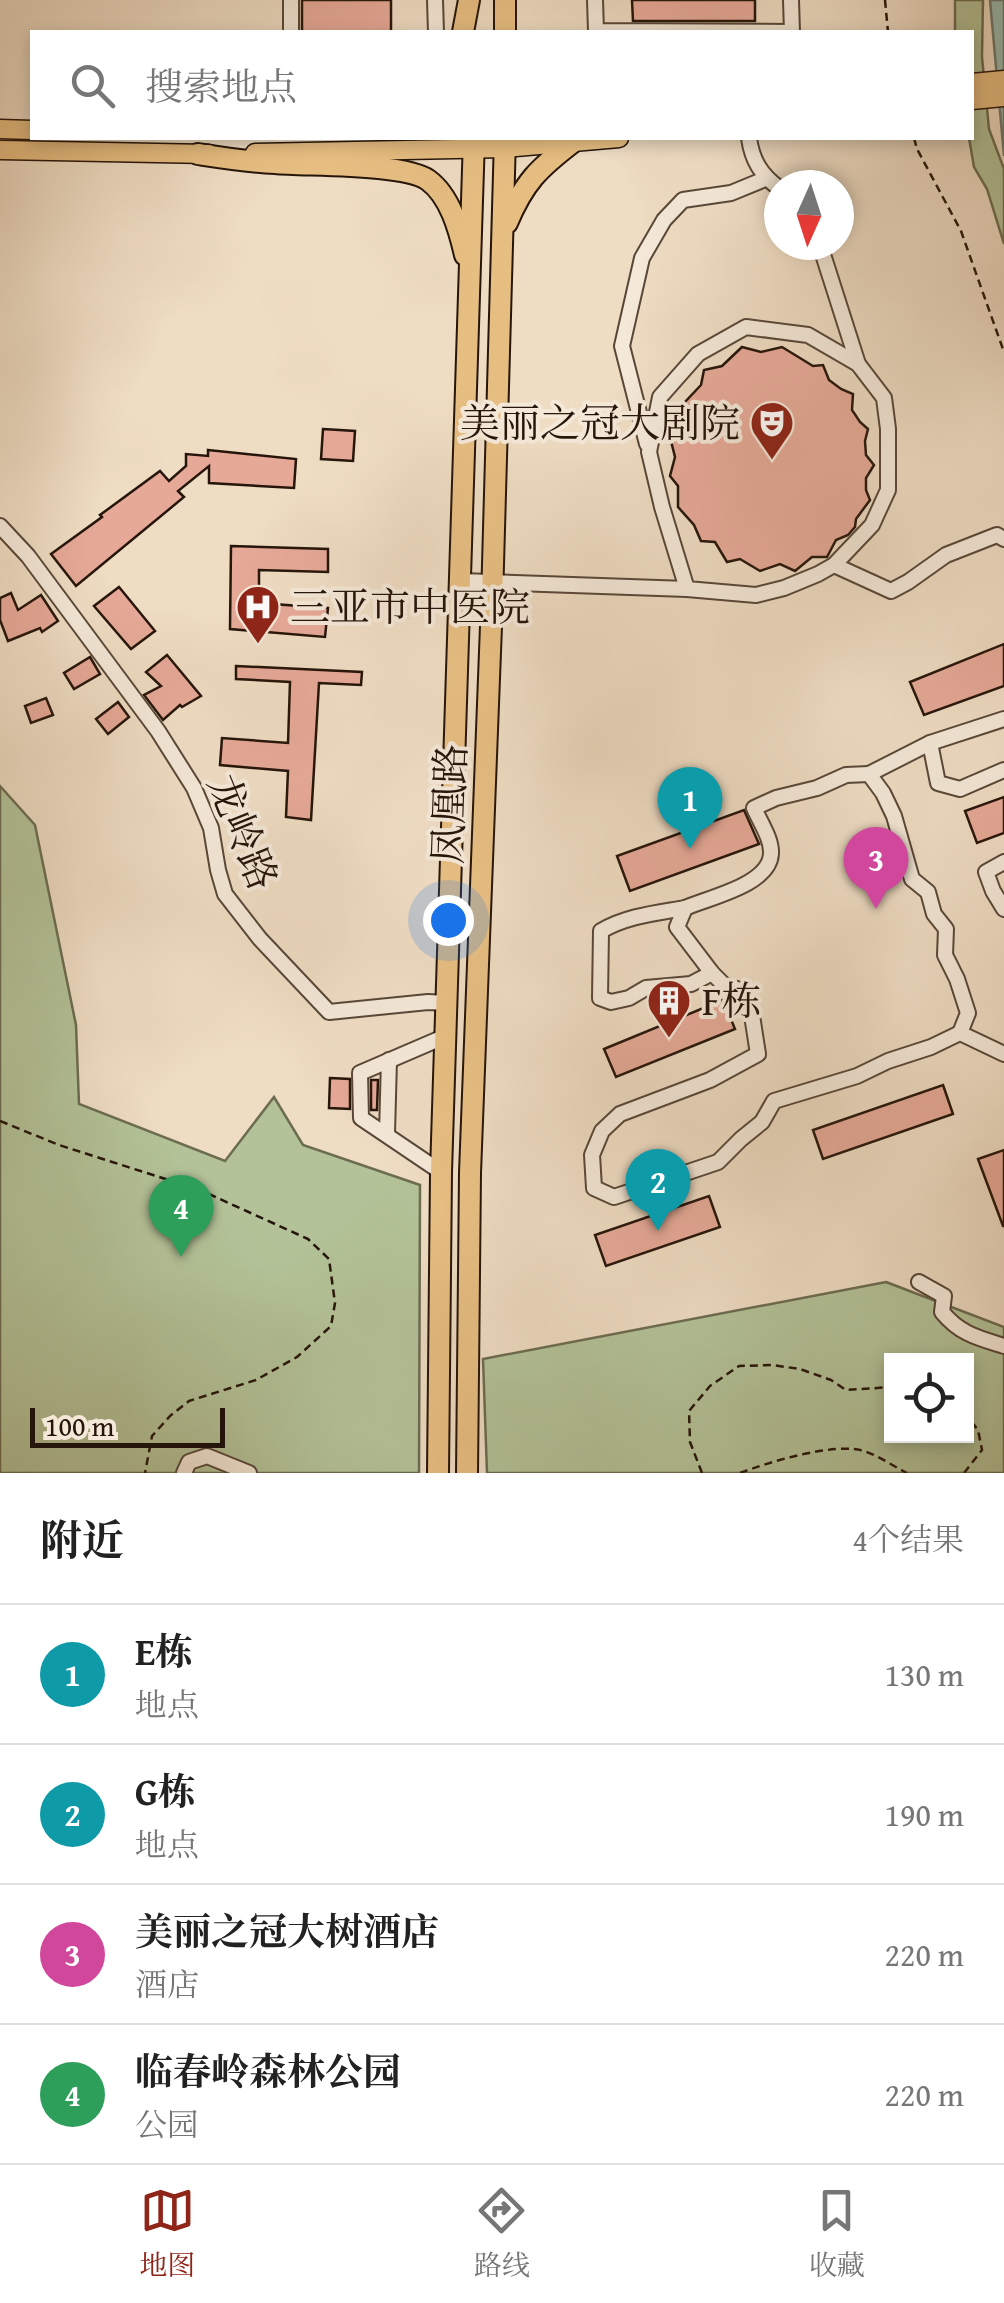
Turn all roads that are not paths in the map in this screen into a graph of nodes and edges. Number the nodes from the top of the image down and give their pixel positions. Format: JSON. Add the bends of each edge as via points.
{"nodes":[{"id":1,"x":291,"y":0,"type":"edge"},
{"id":2,"x":435,"y":0,"type":"edge"},
{"id":3,"x":472,"y":0,"type":"edge"},
{"id":4,"x":505,"y":0,"type":"edge"},
{"id":5,"x":595,"y":0,"type":"edge"},
{"id":6,"x":791,"y":0,"type":"edge"},
{"id":7,"x":291,"y":30,"type":"edge"},
{"id":8,"x":436,"y":30,"type":"edge"},
{"id":9,"x":464,"y":30,"type":"edge"},
{"id":10,"x":474,"y":30,"type":"edge"},
{"id":11,"x":505,"y":30,"type":"edge"},
{"id":12,"x":596,"y":30,"type":"edge"},
{"id":13,"x":792,"y":30,"type":"edge"},
{"id":14,"x":1004,"y":80,"type":"edge"},
{"id":15,"x":974,"y":83,"type":"edge"},
{"id":16,"x":1004,"y":97,"type":"edge"},
{"id":17,"x":974,"y":100,"type":"edge"},
{"id":18,"x":0,"y":129,"type":"edge"},
{"id":19,"x":30,"y":130,"type":"edge"},
{"id":20,"x":596,"y":140,"type":"edge"},
{"id":21,"x":749,"y":140,"type":"edge"},
{"id":22,"x":573,"y":142,"type":"junction"},
{"id":23,"x":474,"y":143,"type":"edge"},
{"id":24,"x":505,"y":143,"type":"edge"},
{"id":25,"x":0,"y":150,"type":"edge"},
{"id":26,"x":198,"y":154,"type":"junction"},
{"id":27,"x":764,"y":175,"type":"edge"},
{"id":28,"x":764,"y":179,"type":"edge"},
{"id":29,"x":502,"y":234,"type":"junction"},
{"id":30,"x":825,"y":260,"type":"edge"},
{"id":31,"x":470,"y":294,"type":"junction"},
{"id":32,"x":858,"y":364,"type":"junction"},
{"id":33,"x":650,"y":452,"type":"junction"},
{"id":34,"x":0,"y":526,"type":"edge"},
{"id":35,"x":1004,"y":540,"type":"edge"},
{"id":36,"x":834,"y":565,"type":"junction"},
{"id":37,"x":462,"y":581,"type":"junction"},
{"id":38,"x":493,"y":582,"type":"junction"},
{"id":39,"x":687,"y":589,"type":"junction"},
{"id":40,"x":1004,"y":719,"type":"edge"},
{"id":41,"x":930,"y":743,"type":"junction"},
{"id":42,"x":1004,"y":770,"type":"edge"},
{"id":43,"x":869,"y":774,"type":"junction"},
{"id":44,"x":1004,"y":862,"type":"edge"},
{"id":45,"x":685,"y":908,"type":"junction"},
{"id":46,"x":1004,"y":909,"type":"edge"},
{"id":47,"x":712,"y":973,"type":"junction"},
{"id":48,"x":447,"y":1004,"type":"junction"},
{"id":49,"x":960,"y":1033,"type":"junction"},
{"id":50,"x":446,"y":1036,"type":"junction"},
{"id":51,"x":1004,"y":1054,"type":"edge"},
{"id":52,"x":389,"y":1060,"type":"junction"},
{"id":53,"x":386,"y":1133,"type":"junction"},
{"id":54,"x":442,"y":1172,"type":"junction"},
{"id":55,"x":470,"y":1173,"type":"junction"},
{"id":56,"x":920,"y":1282,"type":"dead end"},
{"id":57,"x":1004,"y":1346,"type":"edge"},
{"id":58,"x":184,"y":1473,"type":"edge"},
{"id":59,"x":249,"y":1473,"type":"edge"},
{"id":60,"x":438,"y":1473,"type":"edge"},
{"id":61,"x":469,"y":1473,"type":"edge"}],
"edges":[{"from":1,"to":7,"type":"street"},
{"from":2,"to":8,"type":"street"},
{"from":3,"to":9,"type":"highway"},
{"from":3,"to":10,"type":"highway"},
{"from":4,"to":11,"type":"highway"},
{"from":5,"to":12,"type":"street"},
{"from":6,"to":13,"type":"street"},
{"from":14,"to":15,"type":"main road"},
{"from":16,"to":17,"type":"main road"},
{"from":18,"to":19,"type":"main road"},
{"from":20,"to":22,"type":"main road"},
{"from":21,"to":27,"type":"street"},
{"from":22,"to":24,"type":"main road"},
{"from":22,"to":29,"type":"highway","via":[[534,174]]},
{"from":23,"to":24,"type":"main road"},
{"from":23,"to":26,"type":"main road","via":[[442,150]]},
{"from":23,"to":31,"type":"highway","name":"凤凰路"},
{"from":24,"to":29,"type":"highway","name":"凤凰路"},
{"from":25,"to":26,"type":"main road"},
{"from":26,"to":31,"type":"highway","via":[[425,177],[449,206]]},
{"from":28,"to":33,"type":"street","via":[[732,194],[684,200],[642,258],[622,346]]},
{"from":29,"to":38,"type":"highway","name":"凤凰路"},
{"from":30,"to":32,"type":"street"},
{"from":31,"to":37,"type":"highway","name":"凤凰路"},
{"from":32,"to":33,"type":"street","via":[[808,335],[746,327],[698,354],[660,397]]},
{"from":32,"to":36,"type":"street","via":[[884,398],[888,490],[872,525]]},
{"from":33,"to":39,"type":"street"},
{"from":34,"to":48,"type":"street","name":"龙岭路","via":[[167,745],[211,828],[225,894],[260,940],[329,1012]]},
{"from":35,"to":36,"type":"street","via":[[997,535],[946,556],[890,591]]},
{"from":36,"to":39,"type":"street","via":[[756,594]]},
{"from":37,"to":38,"type":"street"},
{"from":37,"to":48,"type":"highway","name":"凤凰路"},
{"from":38,"to":39,"type":"street"},
{"from":38,"to":55,"type":"highway","name":"凤凰路"},
{"from":40,"to":41,"type":"street"},
{"from":41,"to":42,"type":"street","via":[[938,783],[960,789]]},
{"from":41,"to":43,"type":"street"},
{"from":43,"to":45,"type":"street","via":[[846,775],[754,808],[769,842],[764,874]]},
{"from":43,"to":49,"type":"street","via":[[894,816],[912,879],[928,892],[946,930],[945,954],[968,1013]]},
{"from":44,"to":46,"type":"street","via":[[986,872]]},
{"from":45,"to":47,"type":"street","via":[[676,926]]},
{"from":45,"to":47,"type":"street","via":[[641,915],[600,932],[600,998],[611,1002]]},
{"from":47,"to":49,"type":"street","via":[[740,990],[751,1010],[758,1054],[620,1114],[602,1131],[592,1155],[594,1188],[614,1197],[718,1162],[762,1122],[774,1101],[857,1076]]},
{"from":48,"to":50,"type":"highway","name":"凤凰路"},
{"from":49,"to":51,"type":"street"},
{"from":50,"to":52,"type":"street"},
{"from":50,"to":54,"type":"highway","name":"凤凰路"},
{"from":52,"to":53,"type":"street"},
{"from":52,"to":53,"type":"street","via":[[360,1073],[361,1118]]},
{"from":53,"to":54,"type":"street"},
{"from":54,"to":55,"type":"highway"},
{"from":54,"to":60,"type":"highway","name":"凤凰路"},
{"from":55,"to":61,"type":"highway","name":"凤凰路"},
{"from":56,"to":57,"type":"street","via":[[944,1296],[942,1312],[954,1326]]},
{"from":58,"to":59,"type":"street","via":[[189,1462],[207,1456]]}]}
